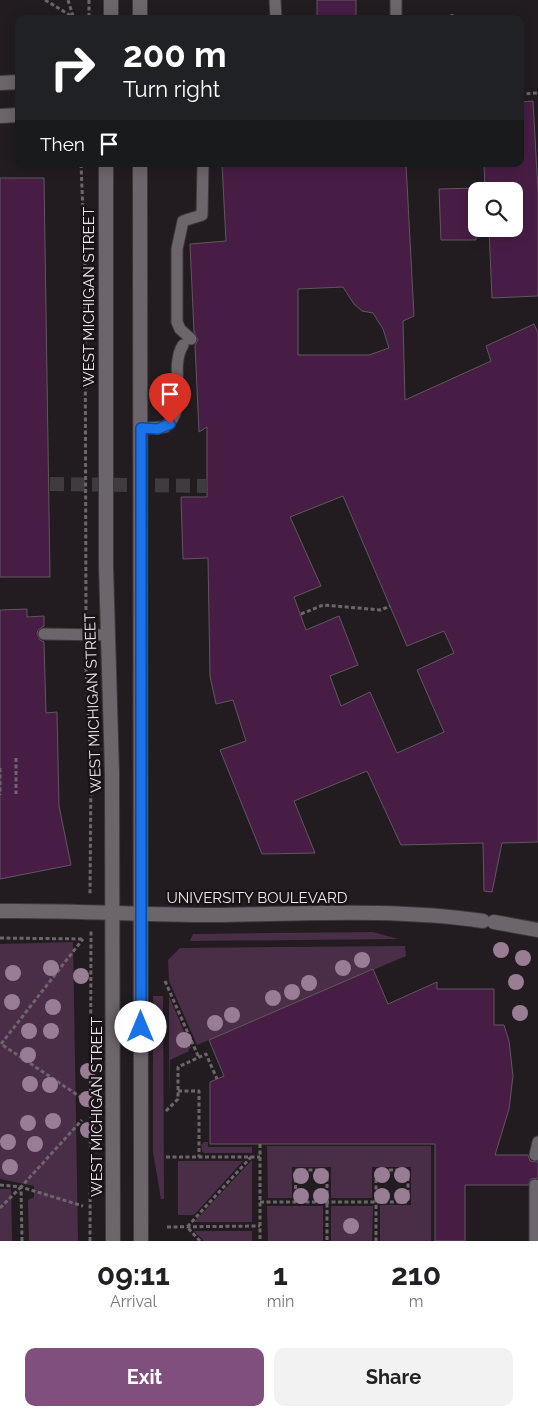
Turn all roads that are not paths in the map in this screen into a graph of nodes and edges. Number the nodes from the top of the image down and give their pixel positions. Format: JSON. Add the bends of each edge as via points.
{"nodes":[{"id":1,"x":111,"y":0,"type":"edge"},
{"id":2,"x":140,"y":0,"type":"edge"},
{"id":3,"x":275,"y":0,"type":"edge"},
{"id":4,"x":396,"y":0,"type":"edge"},
{"id":5,"x":111,"y":15,"type":"edge"},
{"id":6,"x":140,"y":15,"type":"edge"},
{"id":7,"x":276,"y":15,"type":"edge"},
{"id":8,"x":396,"y":15,"type":"edge"},
{"id":9,"x":0,"y":82,"type":"edge"},
{"id":10,"x":15,"y":82,"type":"edge"},
{"id":11,"x":15,"y":115,"type":"edge"},
{"id":12,"x":0,"y":116,"type":"edge"},
{"id":13,"x":106,"y":167,"type":"edge"},
{"id":14,"x":140,"y":167,"type":"edge"},
{"id":15,"x":203,"y":167,"type":"edge"},
{"id":16,"x":141,"y":428,"type":"junction"},
{"id":17,"x":44,"y":634,"type":"dead end"},
{"id":18,"x":108,"y":635,"type":"junction"},
{"id":19,"x":0,"y":911,"type":"edge"},
{"id":20,"x":112,"y":912,"type":"junction"},
{"id":21,"x":141,"y":913,"type":"junction"},
{"id":22,"x":538,"y":930,"type":"edge"},
{"id":23,"x":538,"y":1142,"type":"edge"},
{"id":24,"x":535,"y":1155,"type":"dead end"},
{"id":25,"x":535,"y":1185,"type":"dead end"},
{"id":26,"x":113,"y":1241,"type":"edge"},
{"id":27,"x":142,"y":1241,"type":"edge"},
{"id":28,"x":535,"y":1241,"type":"edge"}],
"edges":[{"from":1,"to":5,"type":"main road"},
{"from":2,"to":6,"type":"main road"},
{"from":3,"to":7,"type":"lane"},
{"from":4,"to":8,"type":"lane"},
{"from":9,"to":10,"type":"main road"},
{"from":11,"to":12,"type":"main road"},
{"from":13,"to":18,"type":"main road","name":"WEST MICHIGAN STREET"},
{"from":14,"to":16,"type":"main road"},
{"from":15,"to":16,"type":"lane","via":[[202,215],[183,221],[177,249],[178,322],[187,342],[178,353],[176,408],[173,419],[165,427]]},
{"from":16,"to":21,"type":"main road"},
{"from":17,"to":18,"type":"lane"},
{"from":18,"to":20,"type":"main road","name":"WEST MICHIGAN STREET"},
{"from":19,"to":20,"type":"main road","name":"UNIVERSITY BOULEVARD"},
{"from":20,"to":21,"type":"main road","name":"UNIVERSITY BOULEVARD"},
{"from":20,"to":26,"type":"main road","name":"WEST MICHIGAN STREET"},
{"from":21,"to":22,"type":"main road","name":"UNIVERSITY BOULEVARD","via":[[414,915]]},
{"from":21,"to":27,"type":"main road"},
{"from":23,"to":24,"type":"lane"},
{"from":25,"to":28,"type":"lane"}]}
